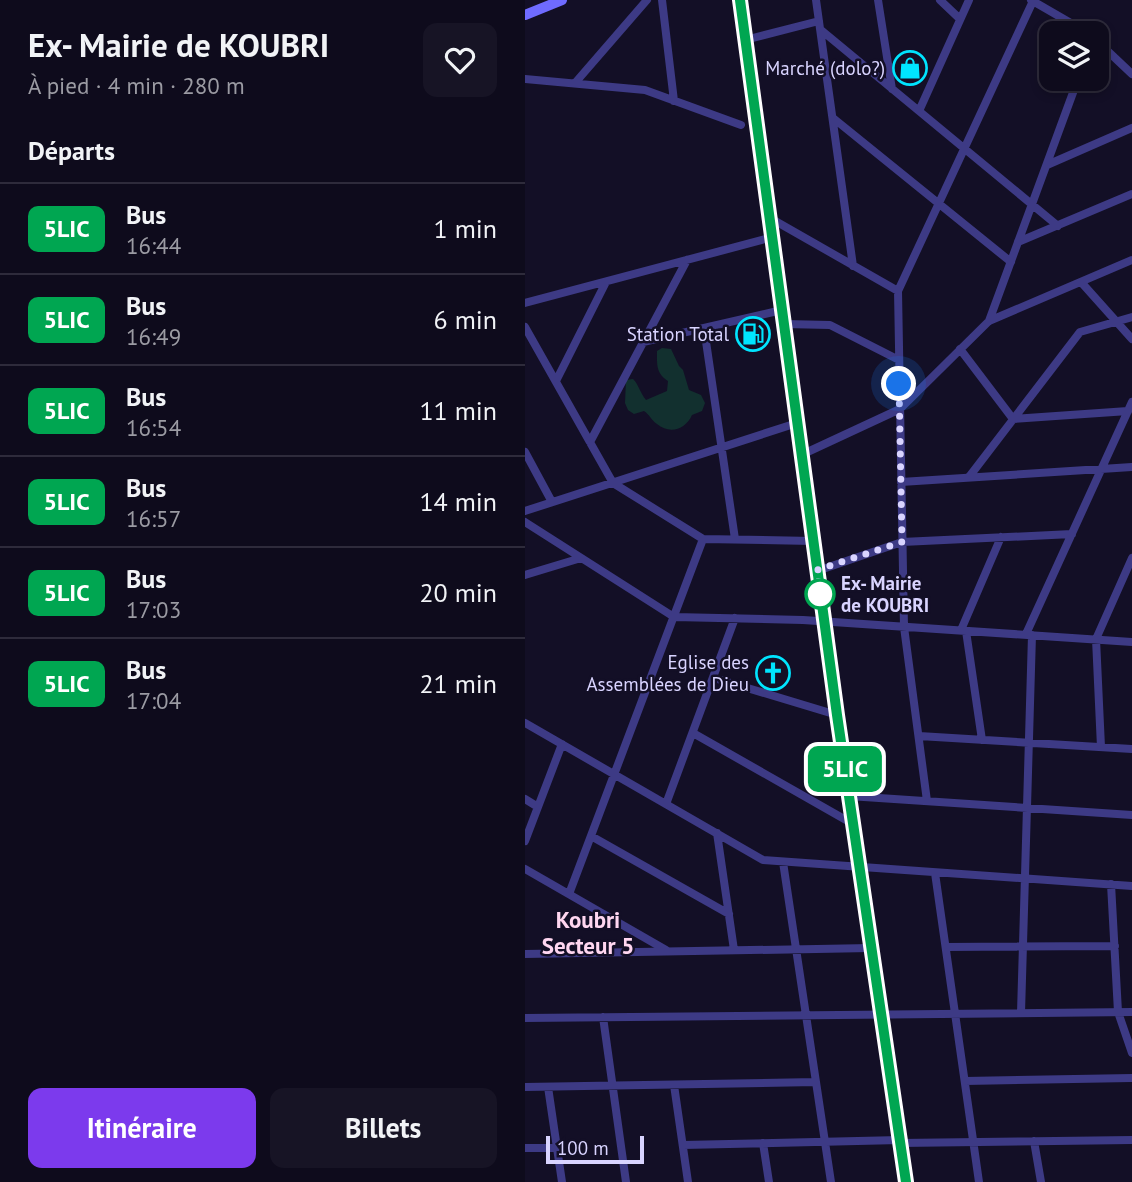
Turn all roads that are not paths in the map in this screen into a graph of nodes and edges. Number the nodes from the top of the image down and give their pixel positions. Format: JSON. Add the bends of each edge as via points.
{"nodes":[{"id":1,"x":562,"y":0,"type":"edge"},
{"id":2,"x":647,"y":0,"type":"edge"},
{"id":3,"x":662,"y":0,"type":"edge"},
{"id":4,"x":740,"y":0,"type":"edge"},
{"id":5,"x":816,"y":0,"type":"edge"},
{"id":6,"x":878,"y":0,"type":"edge"},
{"id":7,"x":940,"y":0,"type":"edge"},
{"id":8,"x":969,"y":0,"type":"edge"},
{"id":9,"x":1032,"y":1,"type":"edge"},
{"id":10,"x":538,"y":5,"type":"edge"},
{"id":11,"x":525,"y":15,"type":"edge"},
{"id":12,"x":960,"y":19,"type":"junction"},
{"id":13,"x":1068,"y":21,"type":"edge"},
{"id":14,"x":820,"y":26,"type":"junction"},
{"id":15,"x":745,"y":40,"type":"junction"},
{"id":16,"x":1109,"y":52,"type":"edge"},
{"id":17,"x":1132,"y":74,"type":"edge"},
{"id":18,"x":525,"y":79,"type":"edge"},
{"id":19,"x":575,"y":83,"type":"junction"},
{"id":20,"x":892,"y":89,"type":"junction"},
{"id":21,"x":1074,"y":91,"type":"edge"},
{"id":22,"x":674,"y":101,"type":"junction"},
{"id":23,"x":919,"y":111,"type":"junction"},
{"id":24,"x":833,"y":118,"type":"junction"},
{"id":25,"x":741,"y":125,"type":"dead end"},
{"id":26,"x":1132,"y":128,"type":"edge"},
{"id":27,"x":964,"y":148,"type":"junction"},
{"id":28,"x":1047,"y":165,"type":"junction"},
{"id":29,"x":1132,"y":194,"type":"edge"},
{"id":30,"x":938,"y":203,"type":"junction"},
{"id":31,"x":1032,"y":204,"type":"junction"},
{"id":32,"x":770,"y":218,"type":"junction"},
{"id":33,"x":1058,"y":226,"type":"junction"},
{"id":34,"x":773,"y":237,"type":"junction"},
{"id":35,"x":1018,"y":242,"type":"junction"},
{"id":36,"x":687,"y":260,"type":"junction"},
{"id":37,"x":1132,"y":260,"type":"edge"},
{"id":38,"x":1011,"y":262,"type":"junction"},
{"id":39,"x":853,"y":266,"type":"junction"},
{"id":40,"x":606,"y":282,"type":"junction"},
{"id":41,"x":1081,"y":282,"type":"junction"},
{"id":42,"x":898,"y":291,"type":"junction"},
{"id":43,"x":525,"y":303,"type":"edge"},
{"id":44,"x":782,"y":310,"type":"junction"},
{"id":45,"x":1132,"y":317,"type":"edge"},
{"id":46,"x":989,"y":321,"type":"junction"},
{"id":47,"x":1116,"y":321,"type":"junction"},
{"id":48,"x":784,"y":324,"type":"junction"},
{"id":49,"x":525,"y":327,"type":"edge"},
{"id":50,"x":704,"y":328,"type":"junction"},
{"id":51,"x":1132,"y":339,"type":"edge"},
{"id":52,"x":643,"y":342,"type":"junction"},
{"id":53,"x":960,"y":349,"type":"junction"},
{"id":54,"x":899,"y":360,"type":"junction"},
{"id":55,"x":556,"y":381,"type":"junction"},
{"id":56,"x":1132,"y":402,"type":"edge"},
{"id":57,"x":900,"y":409,"type":"junction"},
{"id":58,"x":1128,"y":411,"type":"junction"},
{"id":59,"x":1013,"y":419,"type":"junction"},
{"id":60,"x":797,"y":423,"type":"junction"},
{"id":61,"x":590,"y":442,"type":"junction"},
{"id":62,"x":722,"y":448,"type":"junction"},
{"id":63,"x":525,"y":452,"type":"edge"},
{"id":64,"x":801,"y":455,"type":"junction"},
{"id":65,"x":1132,"y":467,"type":"edge"},
{"id":66,"x":1102,"y":468,"type":"junction"},
{"id":67,"x":969,"y":477,"type":"junction"},
{"id":68,"x":901,"y":482,"type":"junction"},
{"id":69,"x":613,"y":483,"type":"junction"},
{"id":70,"x":552,"y":502,"type":"junction"},
{"id":71,"x":525,"y":511,"type":"edge"},
{"id":72,"x":525,"y":522,"type":"edge"},
{"id":73,"x":1072,"y":534,"type":"junction"},
{"id":74,"x":1001,"y":537,"type":"junction"},
{"id":75,"x":703,"y":539,"type":"junction"},
{"id":76,"x":735,"y":539,"type":"junction"},
{"id":77,"x":813,"y":541,"type":"junction"},
{"id":78,"x":902,"y":542,"type":"junction"},
{"id":79,"x":581,"y":558,"type":"junction"},
{"id":80,"x":1132,"y":558,"type":"edge"},
{"id":81,"x":817,"y":570,"type":"junction"},
{"id":82,"x":525,"y":575,"type":"edge"},
{"id":83,"x":674,"y":617,"type":"junction"},
{"id":84,"x":735,"y":618,"type":"junction"},
{"id":85,"x":824,"y":622,"type":"junction"},
{"id":86,"x":904,"y":627,"type":"junction"},
{"id":87,"x":964,"y":630,"type":"junction"},
{"id":88,"x":1029,"y":635,"type":"junction"},
{"id":89,"x":1096,"y":639,"type":"junction"},
{"id":90,"x":1132,"y":642,"type":"edge"},
{"id":91,"x":714,"y":678,"type":"junction"},
{"id":92,"x":837,"y":715,"type":"junction"},
{"id":93,"x":525,"y":723,"type":"edge"},
{"id":94,"x":693,"y":733,"type":"junction"},
{"id":95,"x":919,"y":736,"type":"junction"},
{"id":96,"x":982,"y":740,"type":"junction"},
{"id":97,"x":1029,"y":742,"type":"junction"},
{"id":98,"x":562,"y":744,"type":"junction"},
{"id":99,"x":1101,"y":747,"type":"junction"},
{"id":100,"x":1132,"y":748,"type":"edge"},
{"id":101,"x":614,"y":774,"type":"junction"},
{"id":102,"x":849,"y":796,"type":"junction"},
{"id":103,"x":525,"y":799,"type":"edge"},
{"id":104,"x":927,"y":801,"type":"junction"},
{"id":105,"x":666,"y":804,"type":"junction"},
{"id":106,"x":538,"y":807,"type":"junction"},
{"id":107,"x":1027,"y":808,"type":"junction"},
{"id":108,"x":1132,"y":815,"type":"edge"},
{"id":109,"x":853,"y":824,"type":"junction"},
{"id":110,"x":717,"y":833,"type":"junction"},
{"id":111,"x":591,"y":836,"type":"junction"},
{"id":112,"x":525,"y":841,"type":"edge"},
{"id":113,"x":783,"y":862,"type":"junction"},
{"id":114,"x":525,"y":869,"type":"edge"},
{"id":115,"x":860,"y":869,"type":"junction"},
{"id":116,"x":935,"y":873,"type":"junction"},
{"id":117,"x":1025,"y":879,"type":"junction"},
{"id":118,"x":1111,"y":884,"type":"junction"},
{"id":119,"x":1132,"y":886,"type":"edge"},
{"id":120,"x":569,"y":894,"type":"junction"},
{"id":121,"x":729,"y":914,"type":"junction"},
{"id":122,"x":1023,"y":946,"type":"junction"},
{"id":123,"x":1115,"y":946,"type":"junction"},
{"id":124,"x":946,"y":947,"type":"junction"},
{"id":125,"x":871,"y":948,"type":"junction"},
{"id":126,"x":796,"y":949,"type":"junction"},
{"id":127,"x":734,"y":950,"type":"junction"},
{"id":128,"x":669,"y":951,"type":"junction"},
{"id":129,"x":525,"y":954,"type":"edge"},
{"id":130,"x":1118,"y":1012,"type":"junction"},
{"id":131,"x":1132,"y":1012,"type":"edge"},
{"id":132,"x":1021,"y":1013,"type":"junction"},
{"id":133,"x":955,"y":1014,"type":"junction"},
{"id":134,"x":881,"y":1015,"type":"junction"},
{"id":135,"x":806,"y":1016,"type":"junction"},
{"id":136,"x":603,"y":1017,"type":"junction"},
{"id":137,"x":525,"y":1018,"type":"edge"},
{"id":138,"x":1132,"y":1053,"type":"edge"},
{"id":139,"x":1132,"y":1078,"type":"edge"},
{"id":140,"x":965,"y":1081,"type":"junction"},
{"id":141,"x":816,"y":1082,"type":"junction"},
{"id":142,"x":674,"y":1085,"type":"junction"},
{"id":143,"x":612,"y":1086,"type":"junction"},
{"id":144,"x":525,"y":1087,"type":"edge"},
{"id":145,"x":548,"y":1087,"type":"junction"},
{"id":146,"x":1132,"y":1140,"type":"edge"},
{"id":147,"x":900,"y":1141,"type":"junction"},
{"id":148,"x":1034,"y":1141,"type":"junction"},
{"id":149,"x":825,"y":1142,"type":"junction"},
{"id":150,"x":974,"y":1142,"type":"junction"},
{"id":151,"x":763,"y":1143,"type":"junction"},
{"id":152,"x":683,"y":1145,"type":"junction"},
{"id":153,"x":525,"y":1148,"type":"edge"},
{"id":154,"x":557,"y":1148,"type":"junction"},
{"id":155,"x":562,"y":1182,"type":"edge"},
{"id":156,"x":626,"y":1182,"type":"edge"},
{"id":157,"x":688,"y":1182,"type":"edge"},
{"id":158,"x":769,"y":1182,"type":"edge"},
{"id":159,"x":831,"y":1182,"type":"edge"},
{"id":160,"x":906,"y":1182,"type":"edge"},
{"id":161,"x":979,"y":1182,"type":"edge"},
{"id":162,"x":1041,"y":1182,"type":"edge"}],
"edges":[{"from":1,"to":10,"type":"main road"},
{"from":2,"to":19,"type":"street"},
{"from":3,"to":22,"type":"street"},
{"from":4,"to":15,"type":"highway"},
{"from":5,"to":14,"type":"street"},
{"from":6,"to":20,"type":"street"},
{"from":7,"to":12,"type":"street"},
{"from":8,"to":12,"type":"street"},
{"from":9,"to":13,"type":"street"},
{"from":9,"to":27,"type":"street"},
{"from":10,"to":11,"type":"main road"},
{"from":12,"to":23,"type":"street"},
{"from":14,"to":15,"type":"street"},
{"from":14,"to":20,"type":"street"},
{"from":14,"to":24,"type":"street"},
{"from":15,"to":32,"type":"highway"},
{"from":16,"to":17,"type":"street"},
{"from":18,"to":19,"type":"street"},
{"from":19,"to":22,"type":"street","via":[[645,90]]},
{"from":20,"to":23,"type":"street"},
{"from":21,"to":28,"type":"street"},
{"from":22,"to":25,"type":"street"},
{"from":23,"to":27,"type":"street"},
{"from":24,"to":30,"type":"street"},
{"from":24,"to":39,"type":"street"},
{"from":26,"to":28,"type":"street"},
{"from":27,"to":30,"type":"street"},
{"from":27,"to":31,"type":"street"},
{"from":28,"to":31,"type":"street"},
{"from":29,"to":33,"type":"street"},
{"from":30,"to":38,"type":"street"},
{"from":30,"to":42,"type":"street"},
{"from":31,"to":33,"type":"street"},
{"from":31,"to":35,"type":"street"},
{"from":32,"to":34,"type":"highway"},
{"from":32,"to":39,"type":"street"},
{"from":33,"to":35,"type":"street"},
{"from":34,"to":36,"type":"street"},
{"from":34,"to":44,"type":"highway"},
{"from":35,"to":38,"type":"street"},
{"from":36,"to":40,"type":"street"},
{"from":36,"to":52,"type":"street"},
{"from":37,"to":41,"type":"street"},
{"from":38,"to":46,"type":"street"},
{"from":39,"to":42,"type":"street"},
{"from":40,"to":43,"type":"street"},
{"from":40,"to":55,"type":"street"},
{"from":41,"to":46,"type":"street"},
{"from":41,"to":47,"type":"street"},
{"from":42,"to":54,"type":"street"},
{"from":44,"to":48,"type":"highway"},
{"from":44,"to":50,"type":"street"},
{"from":45,"to":47,"type":"street"},
{"from":46,"to":53,"type":"street"},
{"from":47,"to":51,"type":"street"},
{"from":47,"to":59,"type":"street","via":[[1080,332]]},
{"from":48,"to":54,"type":"street","via":[[829,325]]},
{"from":48,"to":60,"type":"highway"},
{"from":49,"to":55,"type":"street"},
{"from":50,"to":52,"type":"street"},
{"from":50,"to":62,"type":"street"},
{"from":52,"to":61,"type":"street"},
{"from":53,"to":57,"type":"street"},
{"from":53,"to":59,"type":"street"},
{"from":54,"to":57,"type":"street"},
{"from":55,"to":61,"type":"street"},
{"from":56,"to":58,"type":"street"},
{"from":57,"to":64,"type":"street"},
{"from":57,"to":68,"type":"street"},
{"from":58,"to":59,"type":"street"},
{"from":58,"to":66,"type":"street"},
{"from":59,"to":67,"type":"street"},
{"from":60,"to":62,"type":"street"},
{"from":60,"to":64,"type":"highway"},
{"from":61,"to":69,"type":"street"},
{"from":62,"to":69,"type":"street"},
{"from":62,"to":76,"type":"street"},
{"from":63,"to":70,"type":"street"},
{"from":64,"to":77,"type":"highway"},
{"from":65,"to":66,"type":"street"},
{"from":66,"to":67,"type":"street"},
{"from":66,"to":73,"type":"street"},
{"from":67,"to":68,"type":"street"},
{"from":68,"to":78,"type":"street"},
{"from":69,"to":70,"type":"street"},
{"from":69,"to":75,"type":"street"},
{"from":70,"to":71,"type":"street"},
{"from":72,"to":79,"type":"street"},
{"from":73,"to":74,"type":"street"},
{"from":73,"to":88,"type":"street"},
{"from":74,"to":78,"type":"street"},
{"from":74,"to":87,"type":"street"},
{"from":75,"to":76,"type":"street"},
{"from":75,"to":83,"type":"street"},
{"from":76,"to":77,"type":"street"},
{"from":77,"to":81,"type":"highway"},
{"from":78,"to":81,"type":"street"},
{"from":78,"to":86,"type":"street"},
{"from":79,"to":82,"type":"street"},
{"from":79,"to":83,"type":"street"},
{"from":80,"to":89,"type":"street"},
{"from":81,"to":85,"type":"highway"},
{"from":83,"to":84,"type":"street"},
{"from":83,"to":101,"type":"street"},
{"from":84,"to":85,"type":"street"},
{"from":84,"to":91,"type":"street"},
{"from":85,"to":86,"type":"street"},
{"from":85,"to":92,"type":"highway"},
{"from":86,"to":87,"type":"street"},
{"from":86,"to":95,"type":"street"},
{"from":87,"to":88,"type":"street"},
{"from":87,"to":96,"type":"street"},
{"from":88,"to":89,"type":"street"},
{"from":88,"to":97,"type":"street"},
{"from":89,"to":90,"type":"street"},
{"from":89,"to":99,"type":"street"},
{"from":91,"to":92,"type":"street"},
{"from":91,"to":94,"type":"street"},
{"from":92,"to":102,"type":"highway"},
{"from":93,"to":98,"type":"street"},
{"from":94,"to":105,"type":"street"},
{"from":94,"to":109,"type":"street"},
{"from":95,"to":96,"type":"street"},
{"from":95,"to":104,"type":"street"},
{"from":96,"to":97,"type":"street"},
{"from":97,"to":99,"type":"street"},
{"from":97,"to":107,"type":"street"},
{"from":98,"to":101,"type":"street"},
{"from":98,"to":106,"type":"street"},
{"from":99,"to":100,"type":"street"},
{"from":101,"to":105,"type":"street"},
{"from":101,"to":111,"type":"street"},
{"from":102,"to":104,"type":"street"},
{"from":102,"to":109,"type":"highway"},
{"from":103,"to":106,"type":"street"},
{"from":104,"to":107,"type":"street"},
{"from":105,"to":110,"type":"street"},
{"from":106,"to":112,"type":"street"},
{"from":107,"to":108,"type":"street"},
{"from":107,"to":117,"type":"street"},
{"from":109,"to":115,"type":"highway"},
{"from":110,"to":113,"type":"street","via":[[763,860]]},
{"from":110,"to":121,"type":"street"},
{"from":111,"to":120,"type":"street"},
{"from":111,"to":121,"type":"street"},
{"from":113,"to":115,"type":"street"},
{"from":113,"to":126,"type":"street"},
{"from":114,"to":120,"type":"street"},
{"from":115,"to":116,"type":"street"},
{"from":115,"to":125,"type":"highway"},
{"from":116,"to":117,"type":"street"},
{"from":116,"to":124,"type":"street"},
{"from":117,"to":118,"type":"street"},
{"from":117,"to":122,"type":"street"},
{"from":118,"to":119,"type":"street"},
{"from":118,"to":123,"type":"street"},
{"from":120,"to":128,"type":"street"},
{"from":121,"to":127,"type":"street"},
{"from":122,"to":123,"type":"street"},
{"from":122,"to":124,"type":"street"},
{"from":122,"to":132,"type":"street"},
{"from":123,"to":130,"type":"street"},
{"from":124,"to":133,"type":"street"},
{"from":125,"to":126,"type":"street"},
{"from":125,"to":134,"type":"highway"},
{"from":126,"to":127,"type":"street"},
{"from":126,"to":135,"type":"street"},
{"from":127,"to":128,"type":"street"},
{"from":128,"to":129,"type":"street"},
{"from":130,"to":131,"type":"street"},
{"from":130,"to":132,"type":"street"},
{"from":130,"to":138,"type":"street"},
{"from":132,"to":133,"type":"street"},
{"from":133,"to":134,"type":"street"},
{"from":133,"to":140,"type":"street"},
{"from":134,"to":135,"type":"street"},
{"from":134,"to":147,"type":"highway"},
{"from":135,"to":136,"type":"street"},
{"from":135,"to":141,"type":"street"},
{"from":136,"to":137,"type":"street"},
{"from":136,"to":143,"type":"street"},
{"from":139,"to":140,"type":"street"},
{"from":140,"to":150,"type":"street"},
{"from":141,"to":142,"type":"street"},
{"from":141,"to":149,"type":"street"},
{"from":142,"to":143,"type":"street"},
{"from":142,"to":152,"type":"street"},
{"from":143,"to":145,"type":"street"},
{"from":143,"to":156,"type":"street"},
{"from":144,"to":145,"type":"street"},
{"from":145,"to":154,"type":"street"},
{"from":146,"to":148,"type":"street"},
{"from":147,"to":149,"type":"street"},
{"from":147,"to":150,"type":"street"},
{"from":147,"to":160,"type":"highway"},
{"from":148,"to":150,"type":"street"},
{"from":148,"to":162,"type":"street"},
{"from":149,"to":151,"type":"street"},
{"from":149,"to":159,"type":"street"},
{"from":150,"to":161,"type":"street"},
{"from":151,"to":152,"type":"street"},
{"from":151,"to":158,"type":"street"},
{"from":152,"to":157,"type":"street"},
{"from":153,"to":154,"type":"street"},
{"from":154,"to":155,"type":"street"}]}
